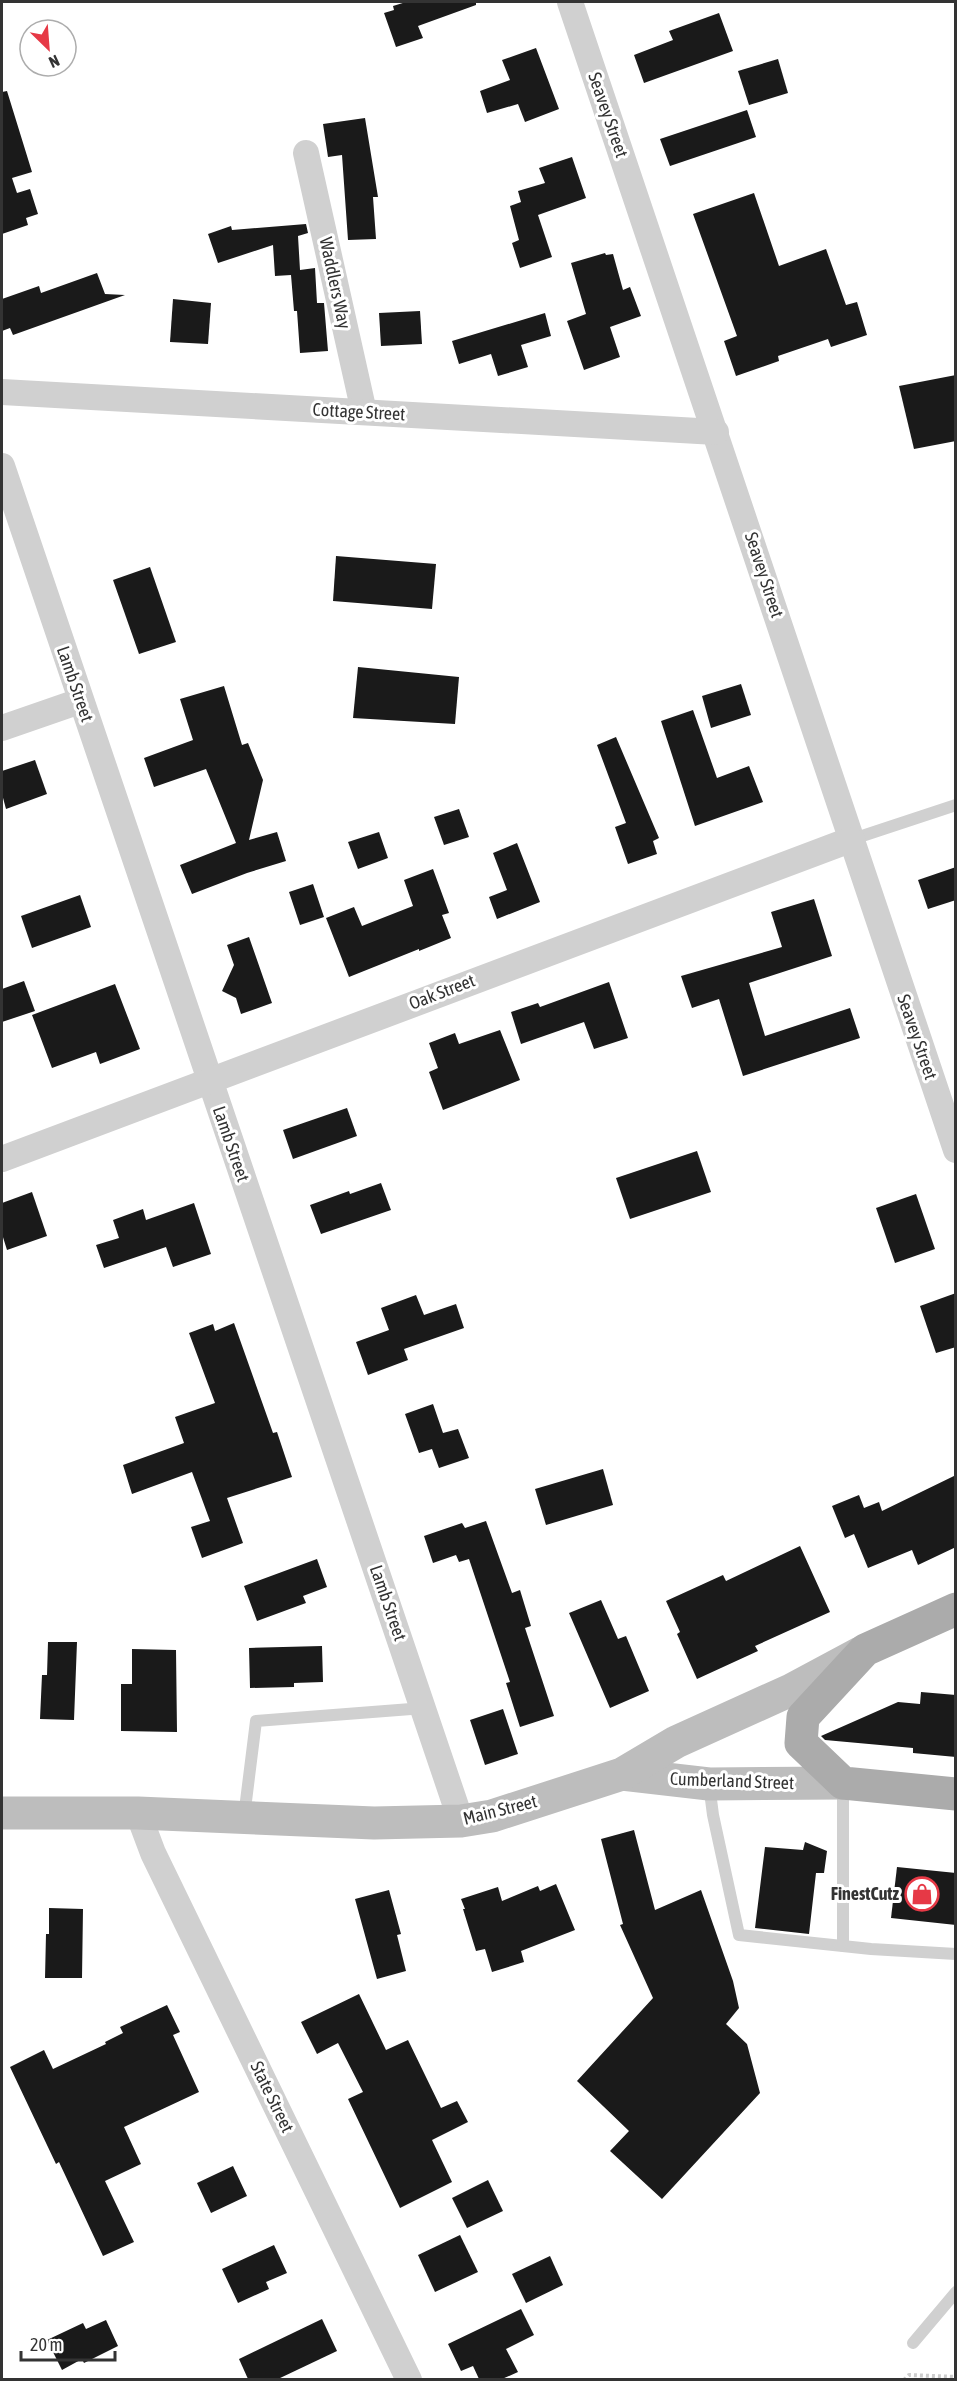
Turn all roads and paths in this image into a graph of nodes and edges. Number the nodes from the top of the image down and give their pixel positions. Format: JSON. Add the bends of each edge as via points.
{"nodes":[{"id":1,"x":570,"y":2,"type":"edge"},
{"id":2,"x":306,"y":153,"type":"dead end"},
{"id":3,"x":2,"y":392,"type":"edge"},
{"id":4,"x":364,"y":412,"type":"junction"},
{"id":5,"x":716,"y":432,"type":"junction"},
{"id":6,"x":2,"y":466,"type":"edge"},
{"id":7,"x":80,"y":701,"type":"junction"},
{"id":8,"x":2,"y":728,"type":"edge"},
{"id":9,"x":956,"y":805,"type":"edge"},
{"id":10,"x":850,"y":840,"type":"junction"},
{"id":11,"x":209,"y":1080,"type":"junction"},
{"id":12,"x":956,"y":1150,"type":"edge"},
{"id":13,"x":2,"y":1159,"type":"edge"},
{"id":14,"x":956,"y":1609,"type":"edge"},
{"id":15,"x":865,"y":1650,"type":"junction"},
{"id":16,"x":424,"y":1708,"type":"junction"},
{"id":17,"x":622,"y":1774,"type":"junction"},
{"id":18,"x":843,"y":1783,"type":"junction"},
{"id":19,"x":709,"y":1784,"type":"junction"},
{"id":20,"x":956,"y":1794,"type":"edge"},
{"id":21,"x":2,"y":1813,"type":"edge"},
{"id":22,"x":138,"y":1813,"type":"junction"},
{"id":23,"x":244,"y":1818,"type":"junction"},
{"id":24,"x":461,"y":1821,"type":"junction"},
{"id":25,"x":843,"y":1946,"type":"junction"},
{"id":26,"x":956,"y":1954,"type":"edge"},
{"id":27,"x":956,"y":2292,"type":"edge"},
{"id":28,"x":913,"y":2343,"type":"dead end"},
{"id":29,"x":956,"y":2377,"type":"edge"},
{"id":30,"x":409,"y":2379,"type":"edge"},
{"id":31,"x":904,"y":2379,"type":"edge"}],
"edges":[{"from":1,"to":5,"type":"street","name":"Seavey Street"},
{"from":2,"to":4,"type":"street","name":"Waddlers Way"},
{"from":3,"to":4,"type":"street","name":"Cottage Street"},
{"from":4,"to":5,"type":"street","name":"Cottage Street"},
{"from":5,"to":10,"type":"street","name":"Seavey Street"},
{"from":6,"to":7,"type":"street","name":"Lamb Street"},
{"from":7,"to":8,"type":"street"},
{"from":7,"to":11,"type":"street","name":"Lamb Street"},
{"from":9,"to":10,"type":"lane"},
{"from":10,"to":11,"type":"street","name":"Oak Street"},
{"from":10,"to":12,"type":"street","name":"Seavey Street"},
{"from":11,"to":13,"type":"street","name":"Oak Street"},
{"from":11,"to":16,"type":"street","name":"Lamb Street"},
{"from":14,"to":15,"type":"main road","name":"Main Street"},
{"from":15,"to":17,"type":"main road","name":"Main Street","via":[[791,1690],[676,1742]]},
{"from":15,"to":18,"type":"main road","name":"Cumberland Street","via":[[803,1717],[801,1743]]},
{"from":16,"to":23,"type":"lane","via":[[256,1721]]},
{"from":16,"to":24,"type":"street","name":"Lamb Street"},
{"from":17,"to":19,"type":"main road","name":"Cumberland Street"},
{"from":17,"to":24,"type":"main road","name":"Main Street","via":[[492,1816]]},
{"from":18,"to":19,"type":"main road","name":"Cumberland Street"},
{"from":18,"to":20,"type":"main road","name":"Cumberland Street"},
{"from":18,"to":25,"type":"lane"},
{"from":19,"to":25,"type":"lane","via":[[739,1935]]},
{"from":21,"to":22,"type":"main road","name":"Main Street"},
{"from":22,"to":23,"type":"main road","name":"Main Street"},
{"from":22,"to":30,"type":"street","name":"State Street","via":[[153,1853]]},
{"from":23,"to":24,"type":"main road","name":"Main Street","via":[[374,1823]]},
{"from":25,"to":26,"type":"lane"},
{"from":27,"to":28,"type":"lane"},
{"from":29,"to":31,"type":"path","via":[[909,2375]]}]}
